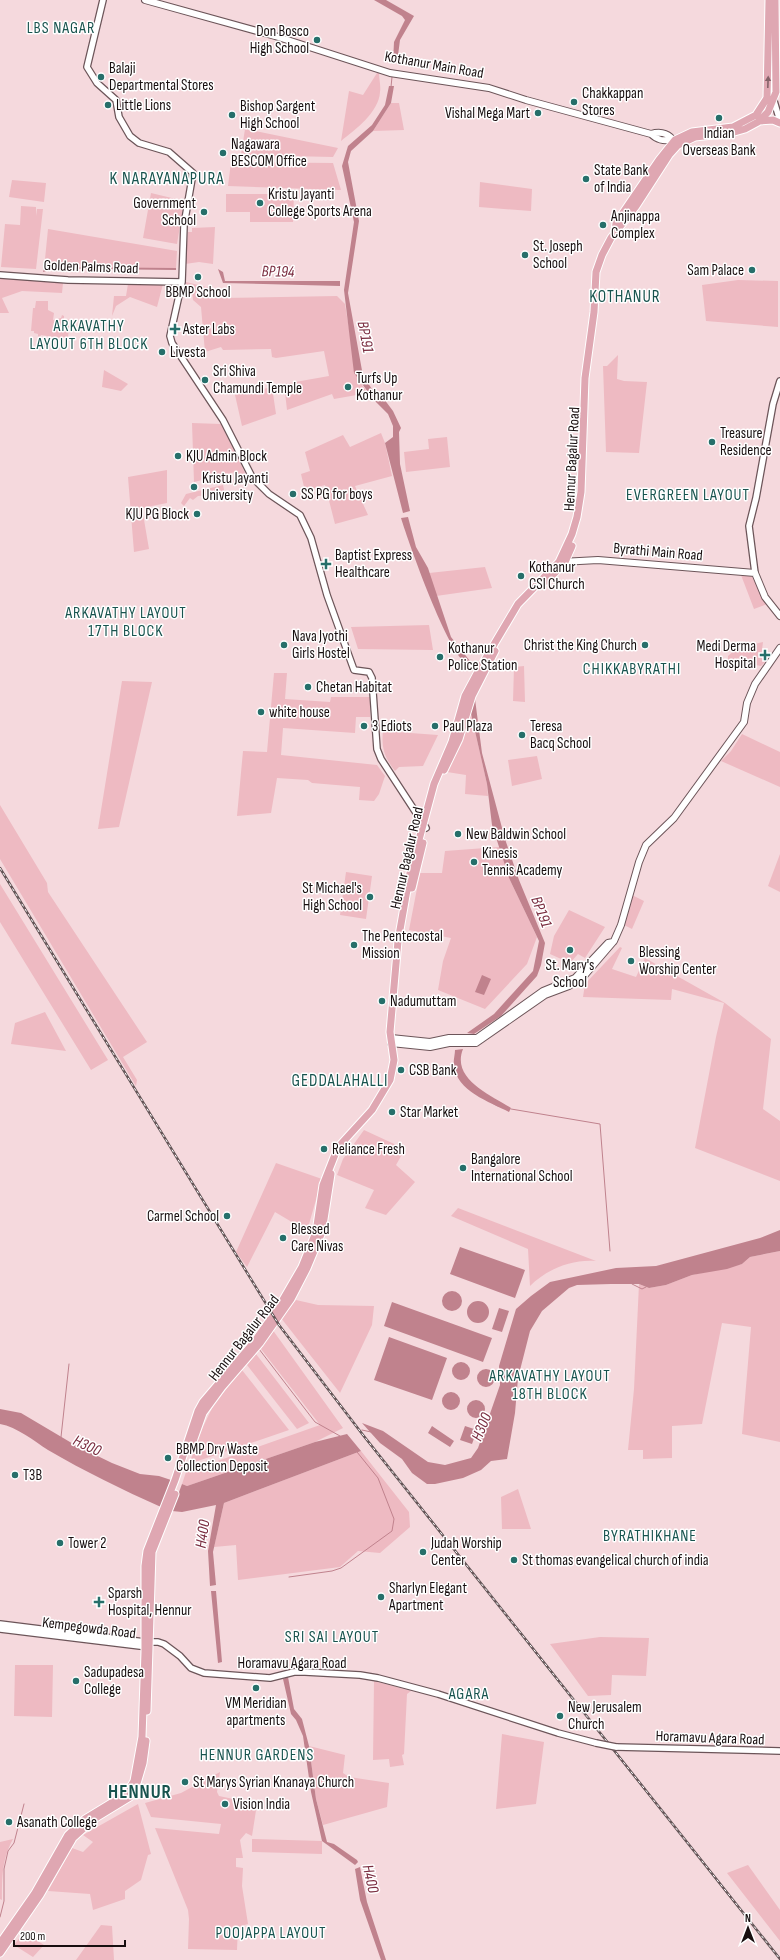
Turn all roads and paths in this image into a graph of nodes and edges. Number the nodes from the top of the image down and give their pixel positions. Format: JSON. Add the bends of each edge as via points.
{"nodes":[{"id":1,"x":102,"y":0,"type":"edge"},
{"id":2,"x":145,"y":0,"type":"edge"},
{"id":3,"x":769,"y":0,"type":"edge"},
{"id":4,"x":775,"y":0,"type":"edge"},
{"id":5,"x":771,"y":99,"type":"junction"},
{"id":6,"x":758,"y":122,"type":"junction"},
{"id":7,"x":780,"y":122,"type":"edge"},
{"id":8,"x":675,"y":142,"type":"junction"},
{"id":9,"x":0,"y":275,"type":"edge"},
{"id":10,"x":182,"y":282,"type":"junction"},
{"id":11,"x":780,"y":381,"type":"edge"},
{"id":12,"x":562,"y":562,"type":"junction"},
{"id":13,"x":755,"y":573,"type":"junction"},
{"id":14,"x":780,"y":616,"type":"edge"},
{"id":15,"x":780,"y":648,"type":"edge"},
{"id":16,"x":425,"y":826,"type":"junction"},
{"id":17,"x":393,"y":1040,"type":"junction"},
{"id":18,"x":0,"y":1624,"type":"edge"},
{"id":19,"x":0,"y":1629,"type":"edge"},
{"id":20,"x":158,"y":1642,"type":"joint"},
{"id":21,"x":148,"y":1645,"type":"junction"},
{"id":22,"x":780,"y":1751,"type":"edge"},
{"id":23,"x":0,"y":1943,"type":"edge"},
{"id":24,"x":0,"y":1953,"type":"edge"}],
"edges":[{"from":1,"to":10,"type":"street","via":[[87,67],[91,75],[116,100],[120,117],[130,136],[139,143],[169,152],[193,173],[184,225]]},
{"from":2,"to":8,"type":"main road","name":"Kothanur Main Road","via":[[275,36],[390,73],[489,88],[650,134],[658,132],[669,135]]},
{"from":5,"to":3,"type":"main road","one_way":true},
{"from":4,"to":5,"type":"main road","name":"Hennur Bagalur Road","via":[[776,92]]},
{"from":5,"to":6,"type":"main road","name":"Hennur Bagalur Road","via":[[768,112]]},
{"from":5,"to":7,"type":"street"},
{"from":5,"to":8,"type":"main road","name":"Hennur Bagalur Road","via":[[756,115],[745,122],[692,132]]},
{"from":6,"to":7,"type":"main road"},
{"from":6,"to":8,"type":"main road","name":"Hennur Bagalur Road","via":[[732,133]]},
{"from":8,"to":12,"type":"main road","name":"Hennur Bagalur Road","via":[[659,160],[616,223],[615,232],[596,272],[584,399],[579,507]]},
{"from":9,"to":10,"type":"street","name":"Golden Palms Road","via":[[68,280]]},
{"from":10,"to":16,"type":"street","via":[[170,336],[172,343],[223,420],[252,477],[269,494],[300,515],[311,538],[320,574],[354,670],[369,672],[372,678],[375,737],[381,759]]},
{"from":11,"to":13,"type":"street","via":[[773,404],[749,526]]},
{"from":12,"to":13,"type":"main road","name":"Byrathi Main Road","via":[[598,560]]},
{"from":12,"to":16,"type":"main road","name":"Hennur Bagalur Road","via":[[511,614],[463,703],[452,742],[438,770]]},
{"from":13,"to":14,"type":"main road","via":[[765,597]]},
{"from":15,"to":17,"type":"main road","via":[[755,684],[747,703],[744,722],[674,818],[646,845],[621,925],[613,942],[608,943],[575,978],[543,991],[477,1038],[465,1041],[449,1038],[430,1042]]},
{"from":16,"to":17,"type":"main road","name":"Hennur Bagalur Road","via":[[410,873],[398,941],[390,1032]]},
{"from":17,"to":21,"type":"main road","name":"Hennur Bagalur Road","via":[[394,1060],[390,1080],[372,1110],[336,1152],[322,1185],[316,1232],[302,1267],[248,1354],[203,1413],[152,1552]]},
{"from":18,"to":21,"type":"street","name":"Kempegowda Road"},
{"from":19,"to":21,"type":"street","name":"Kempegowda Road"},
{"from":20,"to":21,"type":"street","name":"Kempegowda Road"},
{"from":20,"to":22,"type":"street","name":"Horamavu Agara Road","bridge":true,"via":[[174,1651],[191,1668],[204,1674],[270,1678],[294,1672],[365,1676],[420,1688],[558,1733],[616,1747]]},
{"from":21,"to":23,"type":"main road","via":[[141,1745],[131,1786],[125,1795],[85,1819],[68,1835],[35,1893]]},
{"from":21,"to":24,"type":"main road","via":[[145,1754],[135,1790],[130,1798],[94,1820],[73,1838],[40,1895]]}]}
